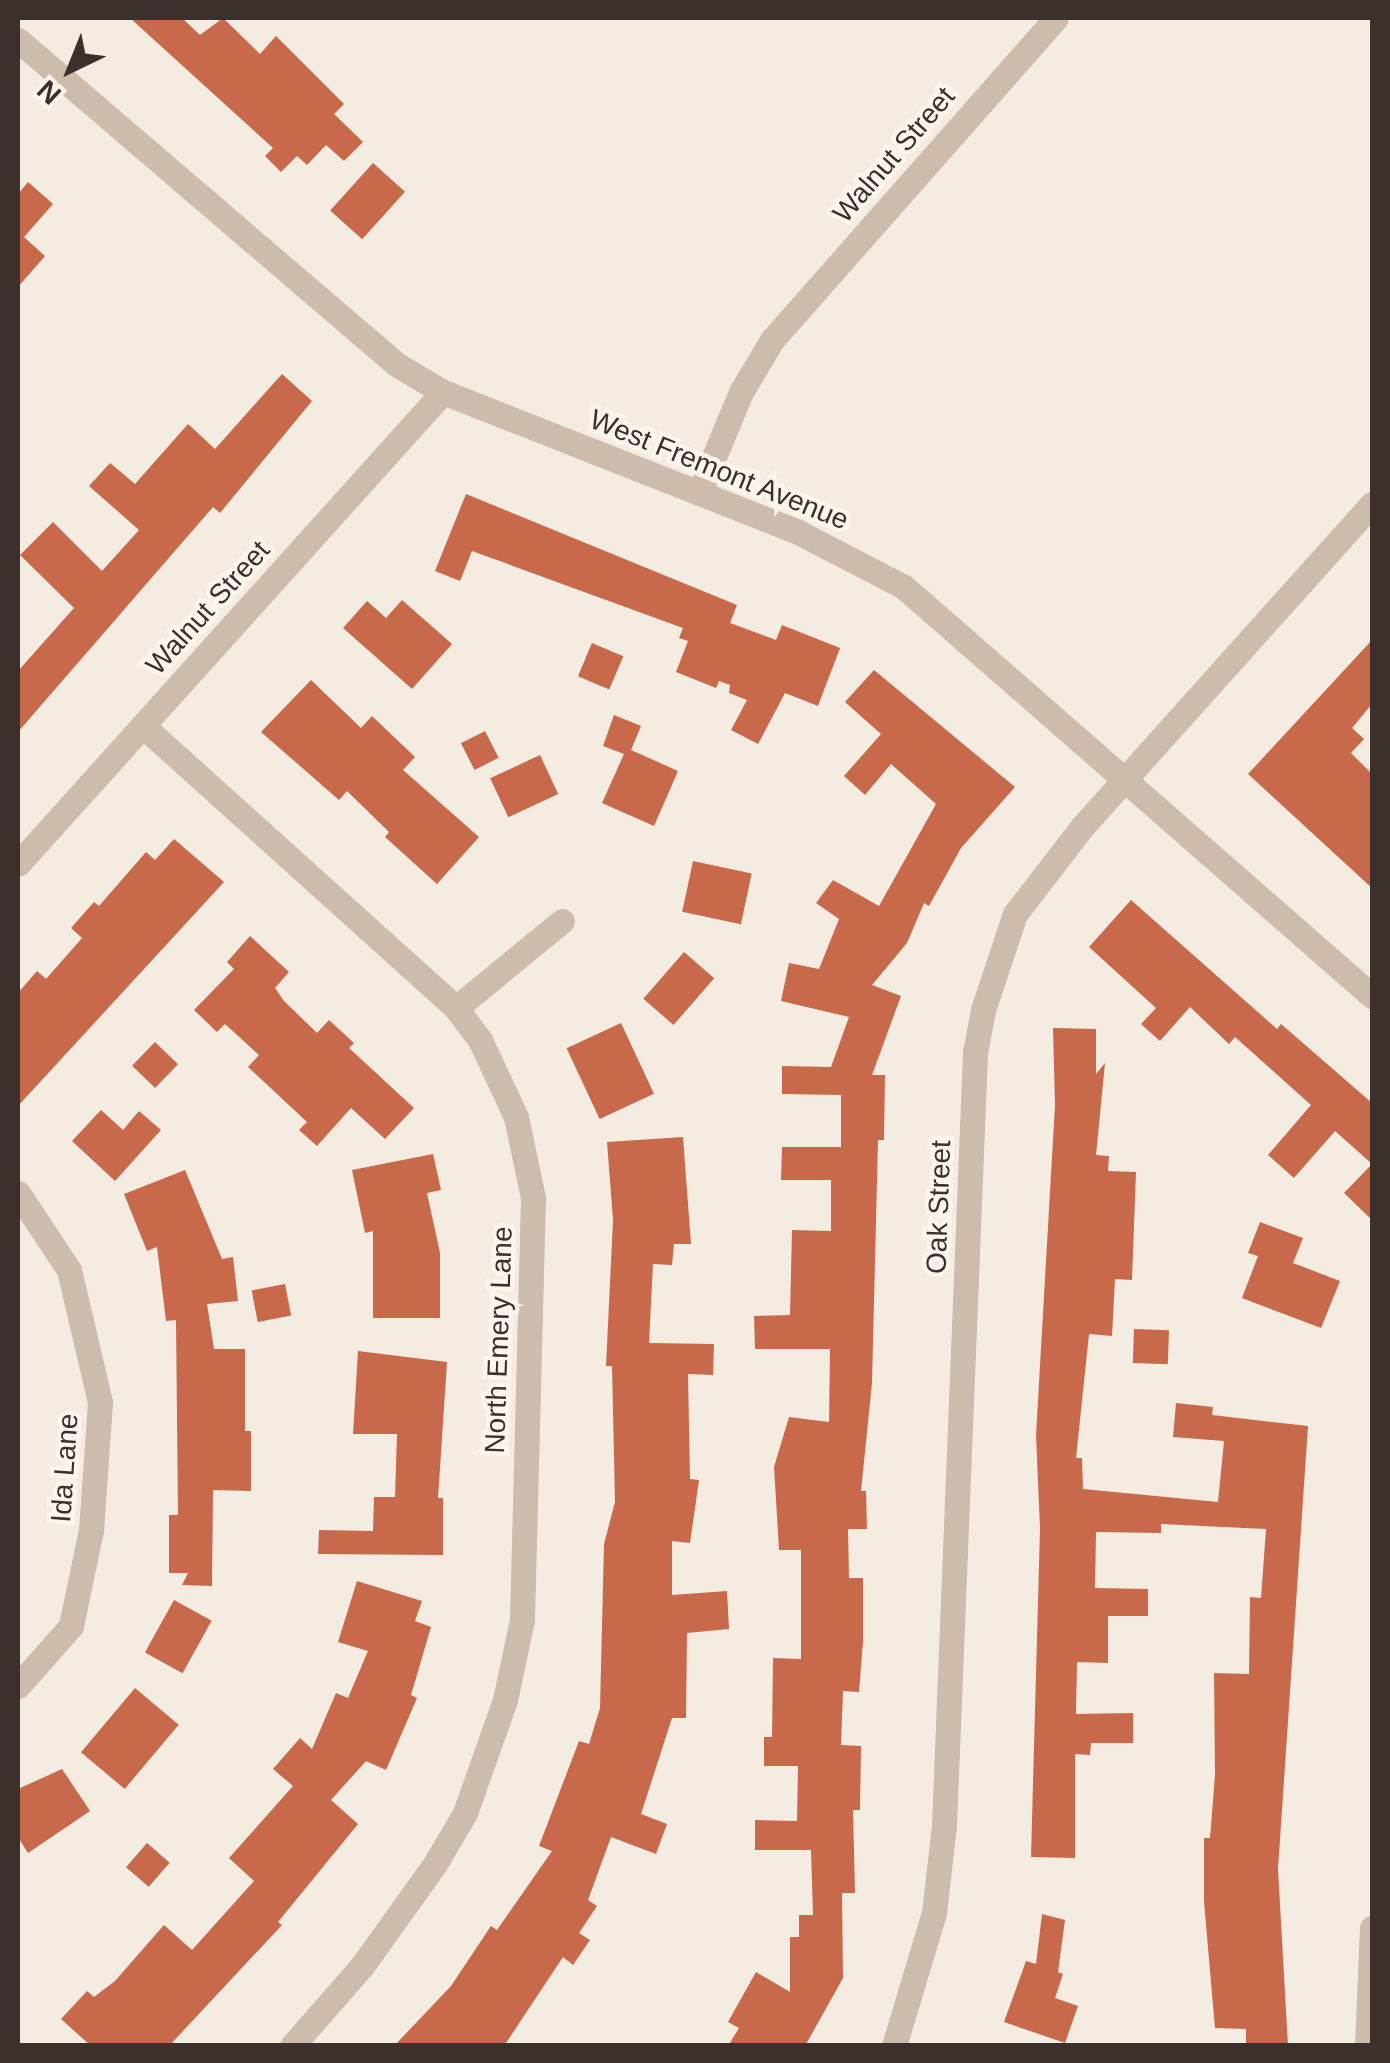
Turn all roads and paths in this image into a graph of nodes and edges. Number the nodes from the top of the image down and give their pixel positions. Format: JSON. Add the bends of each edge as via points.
{"nodes":[{"id":1,"x":1056,"y":18,"type":"edge"},
{"id":2,"x":18,"y":40,"type":"edge"},
{"id":3,"x":444,"y":392,"type":"junction"},
{"id":4,"x":698,"y":493,"type":"junction"},
{"id":5,"x":1372,"y":504,"type":"edge"},
{"id":6,"x":142,"y":726,"type":"junction"},
{"id":7,"x":1129,"y":780,"type":"junction"},
{"id":8,"x":18,"y":864,"type":"edge"},
{"id":9,"x":562,"y":921,"type":"dead end"},
{"id":10,"x":1372,"y":996,"type":"edge"},
{"id":11,"x":456,"y":1008,"type":"junction"},
{"id":12,"x":18,"y":1192,"type":"edge"},
{"id":13,"x":18,"y":1686,"type":"edge"},
{"id":14,"x":1372,"y":1928,"type":"edge"},
{"id":15,"x":292,"y":2046,"type":"edge"},
{"id":16,"x":894,"y":2046,"type":"edge"},
{"id":17,"x":1367,"y":2046,"type":"edge"}],
"edges":[{"from":1,"to":4,"type":"street","name":"Walnut Street","via":[[772,340],[741,392]]},
{"from":2,"to":3,"type":"street","name":"West Fremont Avenue","via":[[334,317]]},
{"from":3,"to":4,"type":"street","name":"West Fremont Avenue"},
{"from":3,"to":6,"type":"street","name":"Walnut Street"},
{"from":4,"to":7,"type":"street","name":"West Fremont Avenue","via":[[798,532],[904,586]]},
{"from":5,"to":7,"type":"street","name":"Oak Street"},
{"from":6,"to":8,"type":"street","name":"Walnut Street"},
{"from":6,"to":11,"type":"street","name":"North Emery Lane"},
{"from":7,"to":10,"type":"street","name":"West Fremont Avenue"},
{"from":7,"to":16,"type":"street","name":"Oak Street","via":[[1082,827],[1016,914],[980,1024],[944,1824],[934,1913]]},
{"from":9,"to":11,"type":"street"},
{"from":11,"to":15,"type":"street","name":"North Emery Lane","via":[[480,1040],[516,1117],[533,1198],[522,1620],[505,1700],[465,1814],[400,1918]]},
{"from":12,"to":13,"type":"street","name":"Ida Lane","via":[[68,1270],[100,1402],[92,1530],[70,1626]]},
{"from":14,"to":17,"type":"street"}]}
